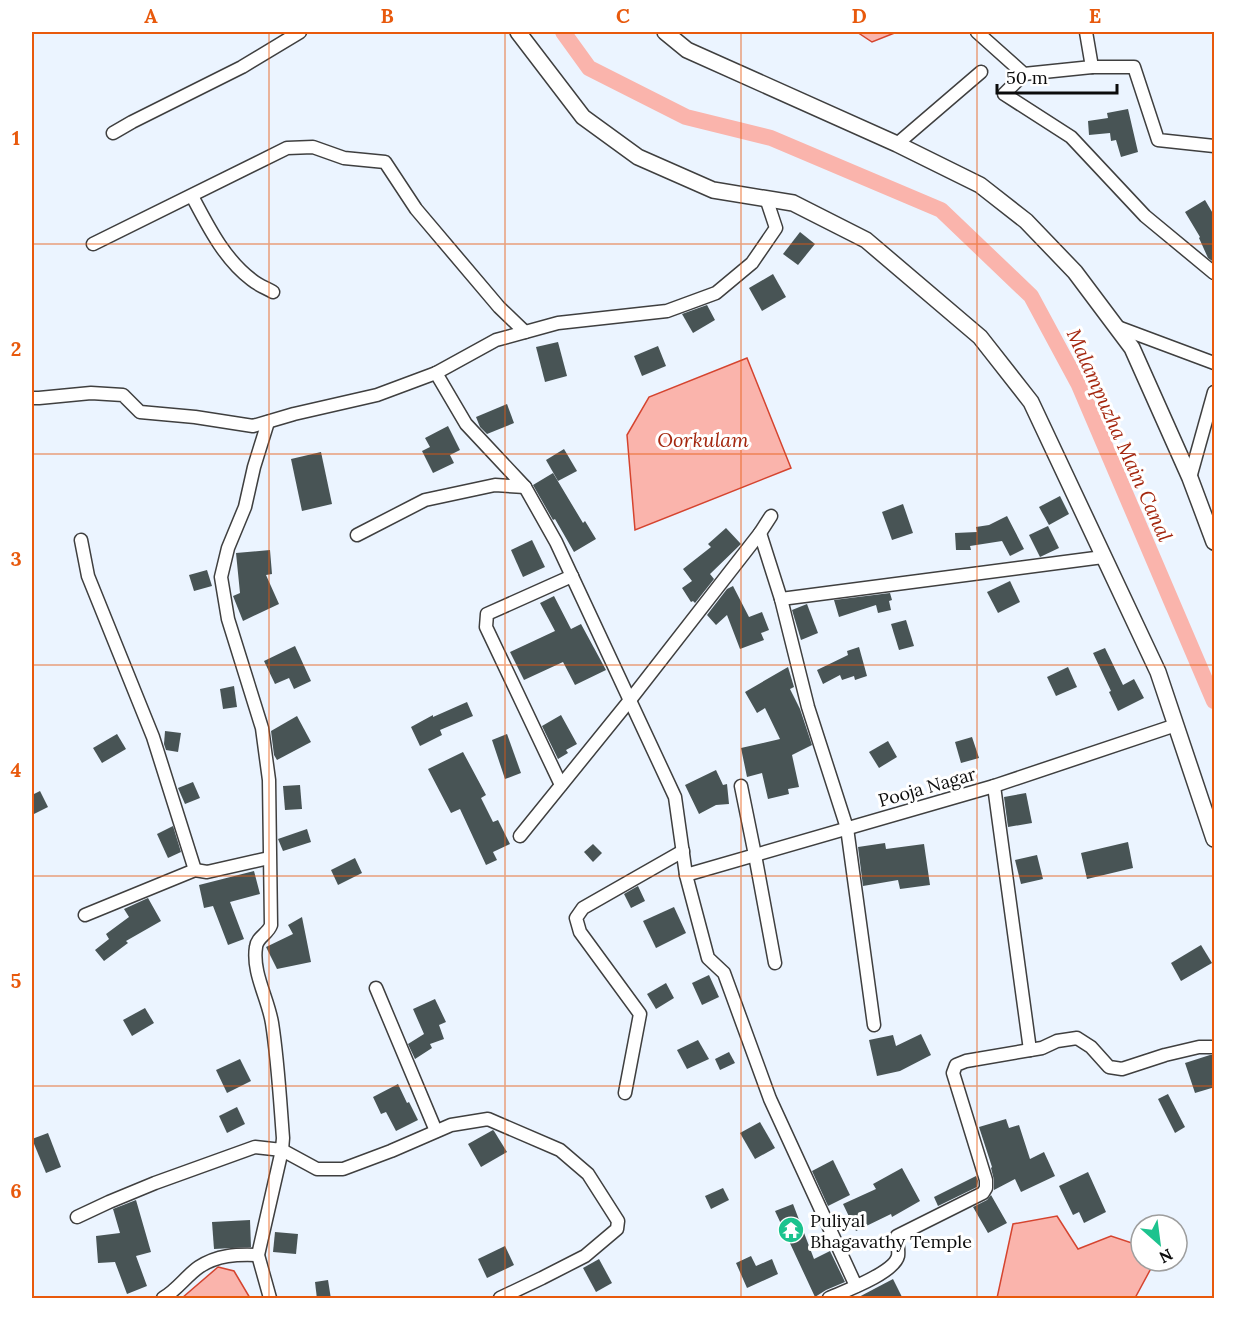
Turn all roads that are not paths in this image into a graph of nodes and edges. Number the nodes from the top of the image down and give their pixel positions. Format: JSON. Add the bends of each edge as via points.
{"nodes":[{"id":1,"x":300,"y":32,"type":"edge"},
{"id":2,"x":518,"y":32,"type":"edge"},
{"id":3,"x":665,"y":32,"type":"edge"},
{"id":4,"x":977,"y":32,"type":"edge"},
{"id":5,"x":1086,"y":32,"type":"edge"},
{"id":6,"x":1092,"y":67,"type":"junction"},
{"id":7,"x":981,"y":72,"type":"dead end"},
{"id":8,"x":1023,"y":74,"type":"junction"},
{"id":9,"x":113,"y":133,"type":"dead end"},
{"id":10,"x":897,"y":144,"type":"junction"},
{"id":11,"x":1215,"y":146,"type":"edge"},
{"id":12,"x":192,"y":196,"type":"junction"},
{"id":13,"x":766,"y":198,"type":"junction"},
{"id":14,"x":93,"y":244,"type":"dead end"},
{"id":15,"x":1215,"y":273,"type":"edge"},
{"id":16,"x":273,"y":292,"type":"dead end"},
{"id":17,"x":1115,"y":326,"type":"junction"},
{"id":18,"x":525,"y":332,"type":"junction"},
{"id":19,"x":1215,"y":363,"type":"edge"},
{"id":20,"x":436,"y":374,"type":"junction"},
{"id":21,"x":1215,"y":392,"type":"edge"},
{"id":22,"x":32,"y":398,"type":"edge"},
{"id":23,"x":268,"y":422,"type":"junction"},
{"id":24,"x":1190,"y":478,"type":"junction"},
{"id":25,"x":525,"y":487,"type":"junction"},
{"id":26,"x":771,"y":516,"type":"dead end"},
{"id":27,"x":760,"y":532,"type":"junction"},
{"id":28,"x":357,"y":535,"type":"dead end"},
{"id":29,"x":81,"y":540,"type":"dead end"},
{"id":30,"x":1215,"y":542,"type":"edge"},
{"id":31,"x":1103,"y":557,"type":"junction"},
{"id":32,"x":572,"y":576,"type":"junction"},
{"id":33,"x":782,"y":598,"type":"junction"},
{"id":34,"x":630,"y":699,"type":"junction"},
{"id":35,"x":1176,"y":725,"type":"junction"},
{"id":36,"x":561,"y":785,"type":"junction"},
{"id":37,"x":741,"y":786,"type":"dead end"},
{"id":38,"x":994,"y":786,"type":"junction"},
{"id":39,"x":847,"y":828,"type":"junction"},
{"id":40,"x":520,"y":836,"type":"dead end"},
{"id":41,"x":1215,"y":839,"type":"edge"},
{"id":42,"x":683,"y":851,"type":"junction"},
{"id":43,"x":755,"y":855,"type":"junction"},
{"id":44,"x":269,"y":858,"type":"junction"},
{"id":45,"x":195,"y":870,"type":"junction"},
{"id":46,"x":686,"y":875,"type":"junction"},
{"id":47,"x":85,"y":915,"type":"dead end"},
{"id":48,"x":775,"y":963,"type":"dead end"},
{"id":49,"x":376,"y":988,"type":"dead end"},
{"id":50,"x":874,"y":1025,"type":"dead end"},
{"id":51,"x":1215,"y":1047,"type":"edge"},
{"id":52,"x":1030,"y":1050,"type":"junction"},
{"id":53,"x":625,"y":1093,"type":"dead end"},
{"id":54,"x":436,"y":1131,"type":"junction"},
{"id":55,"x":282,"y":1150,"type":"junction"},
{"id":56,"x":77,"y":1217,"type":"dead end"},
{"id":57,"x":258,"y":1255,"type":"junction"},
{"id":58,"x":856,"y":1286,"type":"junction"},
{"id":59,"x":163,"y":1299,"type":"edge"},
{"id":60,"x":270,"y":1299,"type":"edge"},
{"id":61,"x":500,"y":1299,"type":"edge"},
{"id":62,"x":829,"y":1299,"type":"edge"}],
"edges":[{"from":1,"to":9,"type":"street","via":[[242,67]]},
{"from":2,"to":13,"type":"street","via":[[583,117],[638,157],[713,190]]},
{"from":3,"to":10,"type":"street","via":[[687,50]]},
{"from":4,"to":8,"type":"street"},
{"from":5,"to":6,"type":"street"},
{"from":6,"to":8,"type":"street"},
{"from":6,"to":11,"type":"street","via":[[1134,67],[1158,140]]},
{"from":7,"to":10,"type":"street"},
{"from":8,"to":15,"type":"street","via":[[1004,94],[1071,137],[1145,216]]},
{"from":10,"to":17,"type":"street","via":[[980,186],[1026,220],[1075,272]]},
{"from":12,"to":14,"type":"street"},
{"from":12,"to":16,"type":"street","via":[[211,234],[234,263],[253,282]]},
{"from":12,"to":18,"type":"street","via":[[287,148],[313,147],[344,158],[385,162],[416,209]]},
{"from":13,"to":18,"type":"street","via":[[776,228],[752,263],[716,293],[667,311],[558,323]]},
{"from":13,"to":31,"type":"street","via":[[793,203],[866,240],[980,337],[1031,402]]},
{"from":17,"to":19,"type":"street"},
{"from":17,"to":24,"type":"street","via":[[1132,348]]},
{"from":18,"to":20,"type":"street","via":[[496,340]]},
{"from":20,"to":23,"type":"street","via":[[377,395]]},
{"from":20,"to":25,"type":"street","via":[[466,424]]},
{"from":21,"to":24,"type":"street"},
{"from":22,"to":23,"type":"street","via":[[91,393],[123,395],[140,412],[253,426]]},
{"from":23,"to":44,"type":"street","via":[[221,577],[228,619],[262,728],[269,780]]},
{"from":24,"to":30,"type":"street"},
{"from":25,"to":28,"type":"street","via":[[495,485],[425,500]]},
{"from":25,"to":32,"type":"street"},
{"from":26,"to":27,"type":"street"},
{"from":27,"to":33,"type":"street"},
{"from":27,"to":34,"type":"street"},
{"from":29,"to":45,"type":"street","via":[[88,576],[153,737]]},
{"from":31,"to":33,"type":"street"},
{"from":31,"to":35,"type":"street","via":[[1158,672]]},
{"from":32,"to":34,"type":"street"},
{"from":32,"to":36,"type":"street","via":[[487,614],[486,620]]},
{"from":33,"to":39,"type":"street","via":[[808,707]]},
{"from":34,"to":36,"type":"street"},
{"from":34,"to":42,"type":"street","via":[[675,796]]},
{"from":35,"to":38,"type":"street","name":"Pooja Nagar"},
{"from":35,"to":41,"type":"street"},
{"from":36,"to":40,"type":"street"},
{"from":37,"to":43,"type":"street"},
{"from":38,"to":39,"type":"street","name":"Pooja Nagar"},
{"from":38,"to":52,"type":"street"},
{"from":39,"to":43,"type":"street","name":"Pooja Nagar"},
{"from":39,"to":50,"type":"street"},
{"from":42,"to":46,"type":"street"},
{"from":42,"to":53,"type":"street","via":[[583,908],[576,918],[580,932],[640,1014]]},
{"from":43,"to":46,"type":"street","name":"Pooja Nagar"},
{"from":43,"to":48,"type":"street"},
{"from":44,"to":45,"type":"street","via":[[207,872]]},
{"from":44,"to":55,"type":"street","via":[[271,925],[257,942],[255,956],[272,1021]]},
{"from":45,"to":47,"type":"street"},
{"from":46,"to":58,"type":"street","via":[[708,958],[724,973],[770,1099]]},
{"from":49,"to":54,"type":"street"},
{"from":51,"to":52,"type":"street","via":[[1165,1055],[1122,1069],[1109,1067],[1077,1038]]},
{"from":52,"to":58,"type":"street","via":[[956,1065],[953,1073],[986,1188],[897,1236],[898,1257],[890,1267]]},
{"from":54,"to":55,"type":"street","via":[[342,1169],[317,1169]]},
{"from":54,"to":61,"type":"street","via":[[488,1119],[560,1150],[588,1174],[618,1221],[617,1229],[585,1256]]},
{"from":55,"to":56,"type":"street","via":[[255,1147],[155,1183]]},
{"from":55,"to":57,"type":"street"},
{"from":57,"to":59,"type":"street","via":[[236,1254],[213,1260]]},
{"from":57,"to":60,"type":"street"},
{"from":58,"to":62,"type":"street"}]}
